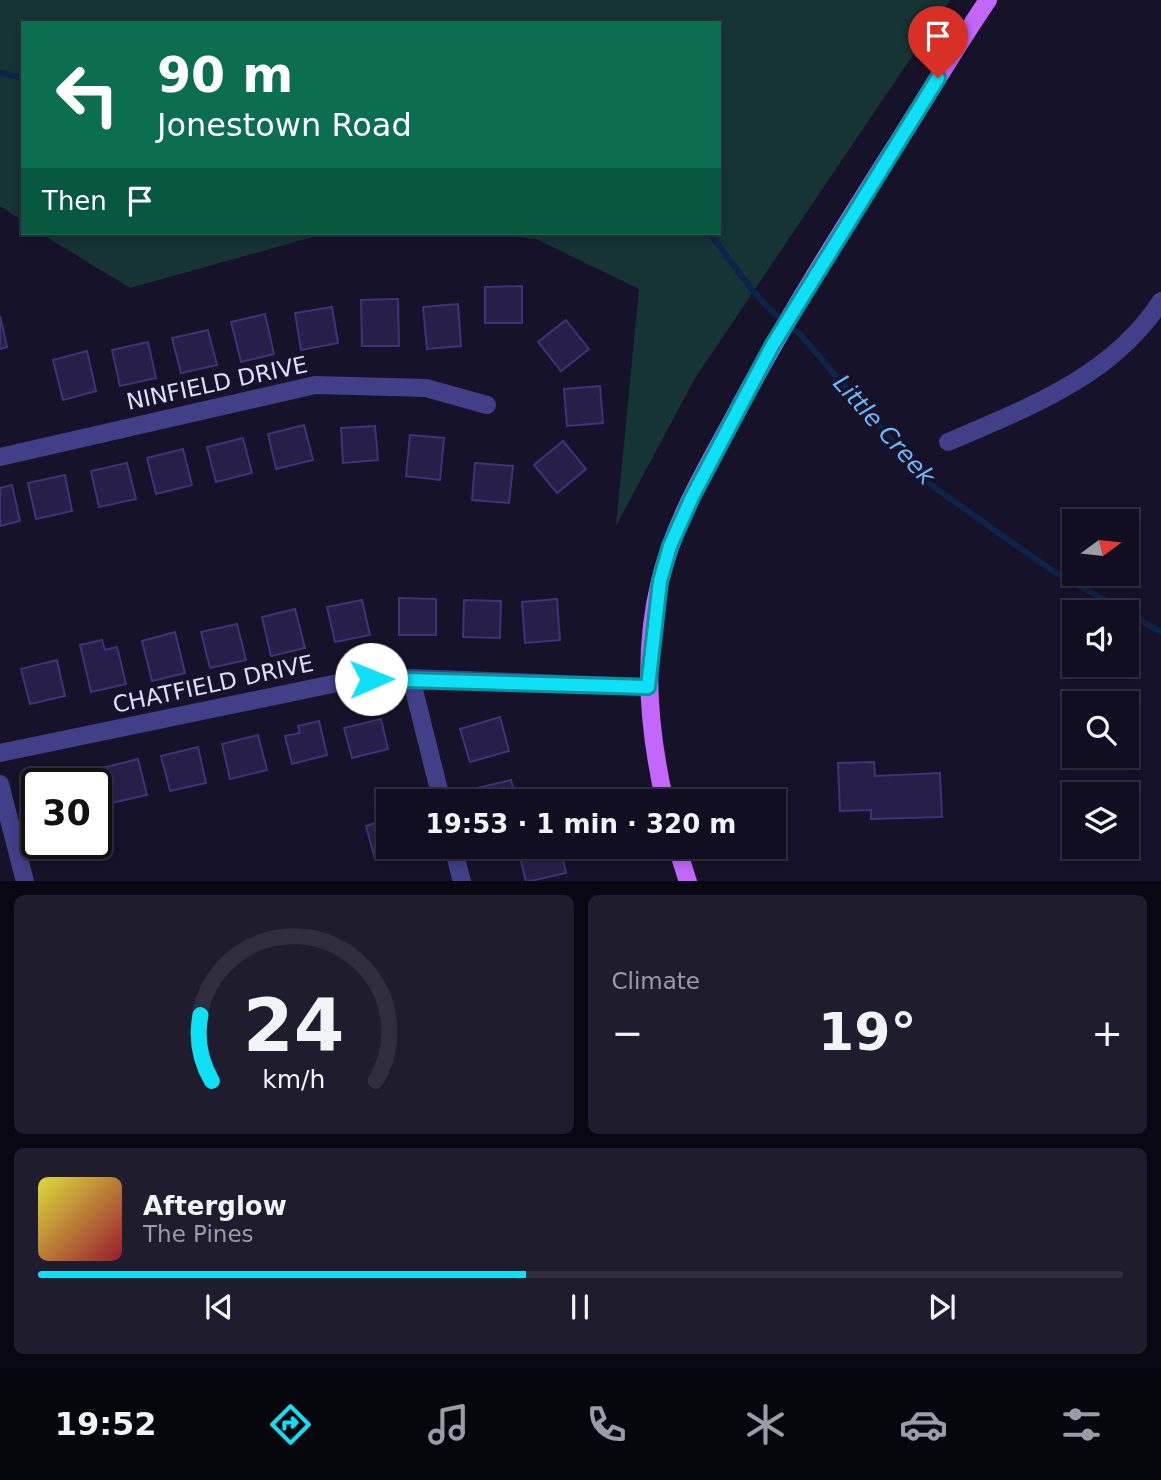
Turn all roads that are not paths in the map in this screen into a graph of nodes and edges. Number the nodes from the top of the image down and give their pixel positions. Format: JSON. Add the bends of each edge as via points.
{"nodes":[{"id":1,"x":988,"y":0,"type":"edge"},
{"id":2,"x":1161,"y":301,"type":"edge"},
{"id":3,"x":487,"y":405,"type":"dead end"},
{"id":4,"x":948,"y":442,"type":"dead end"},
{"id":5,"x":0,"y":457,"type":"edge"},
{"id":6,"x":411,"y":678,"type":"junction"},
{"id":7,"x":648,"y":687,"type":"junction"},
{"id":8,"x":0,"y":753,"type":"edge"},
{"id":9,"x":0,"y":784,"type":"edge"},
{"id":10,"x":439,"y":789,"type":"edge"},
{"id":11,"x":663,"y":789,"type":"edge"},
{"id":12,"x":456,"y":859,"type":"edge"},
{"id":13,"x":681,"y":859,"type":"edge"},
{"id":14,"x":25,"y":881,"type":"edge"},
{"id":15,"x":462,"y":881,"type":"edge"},
{"id":16,"x":688,"y":881,"type":"edge"}],
"edges":[{"from":1,"to":7,"type":"main road","via":[[772,346],[692,497],[670,546],[653,618]]},
{"from":2,"to":4,"type":"street","via":[[1145,324],[1090,373],[1059,393]]},
{"from":3,"to":5,"type":"street","name":"NINFIELD DRIVE","via":[[426,388],[315,385]]},
{"from":6,"to":7,"type":"street","name":"CHATFIELD DRIVE"},
{"from":6,"to":8,"type":"street","name":"CHATFIELD DRIVE","via":[[352,680]]},
{"from":6,"to":10,"type":"street"},
{"from":7,"to":11,"type":"main road"},
{"from":9,"to":14,"type":"street"},
{"from":12,"to":15,"type":"street"},
{"from":13,"to":16,"type":"main road"}]}
